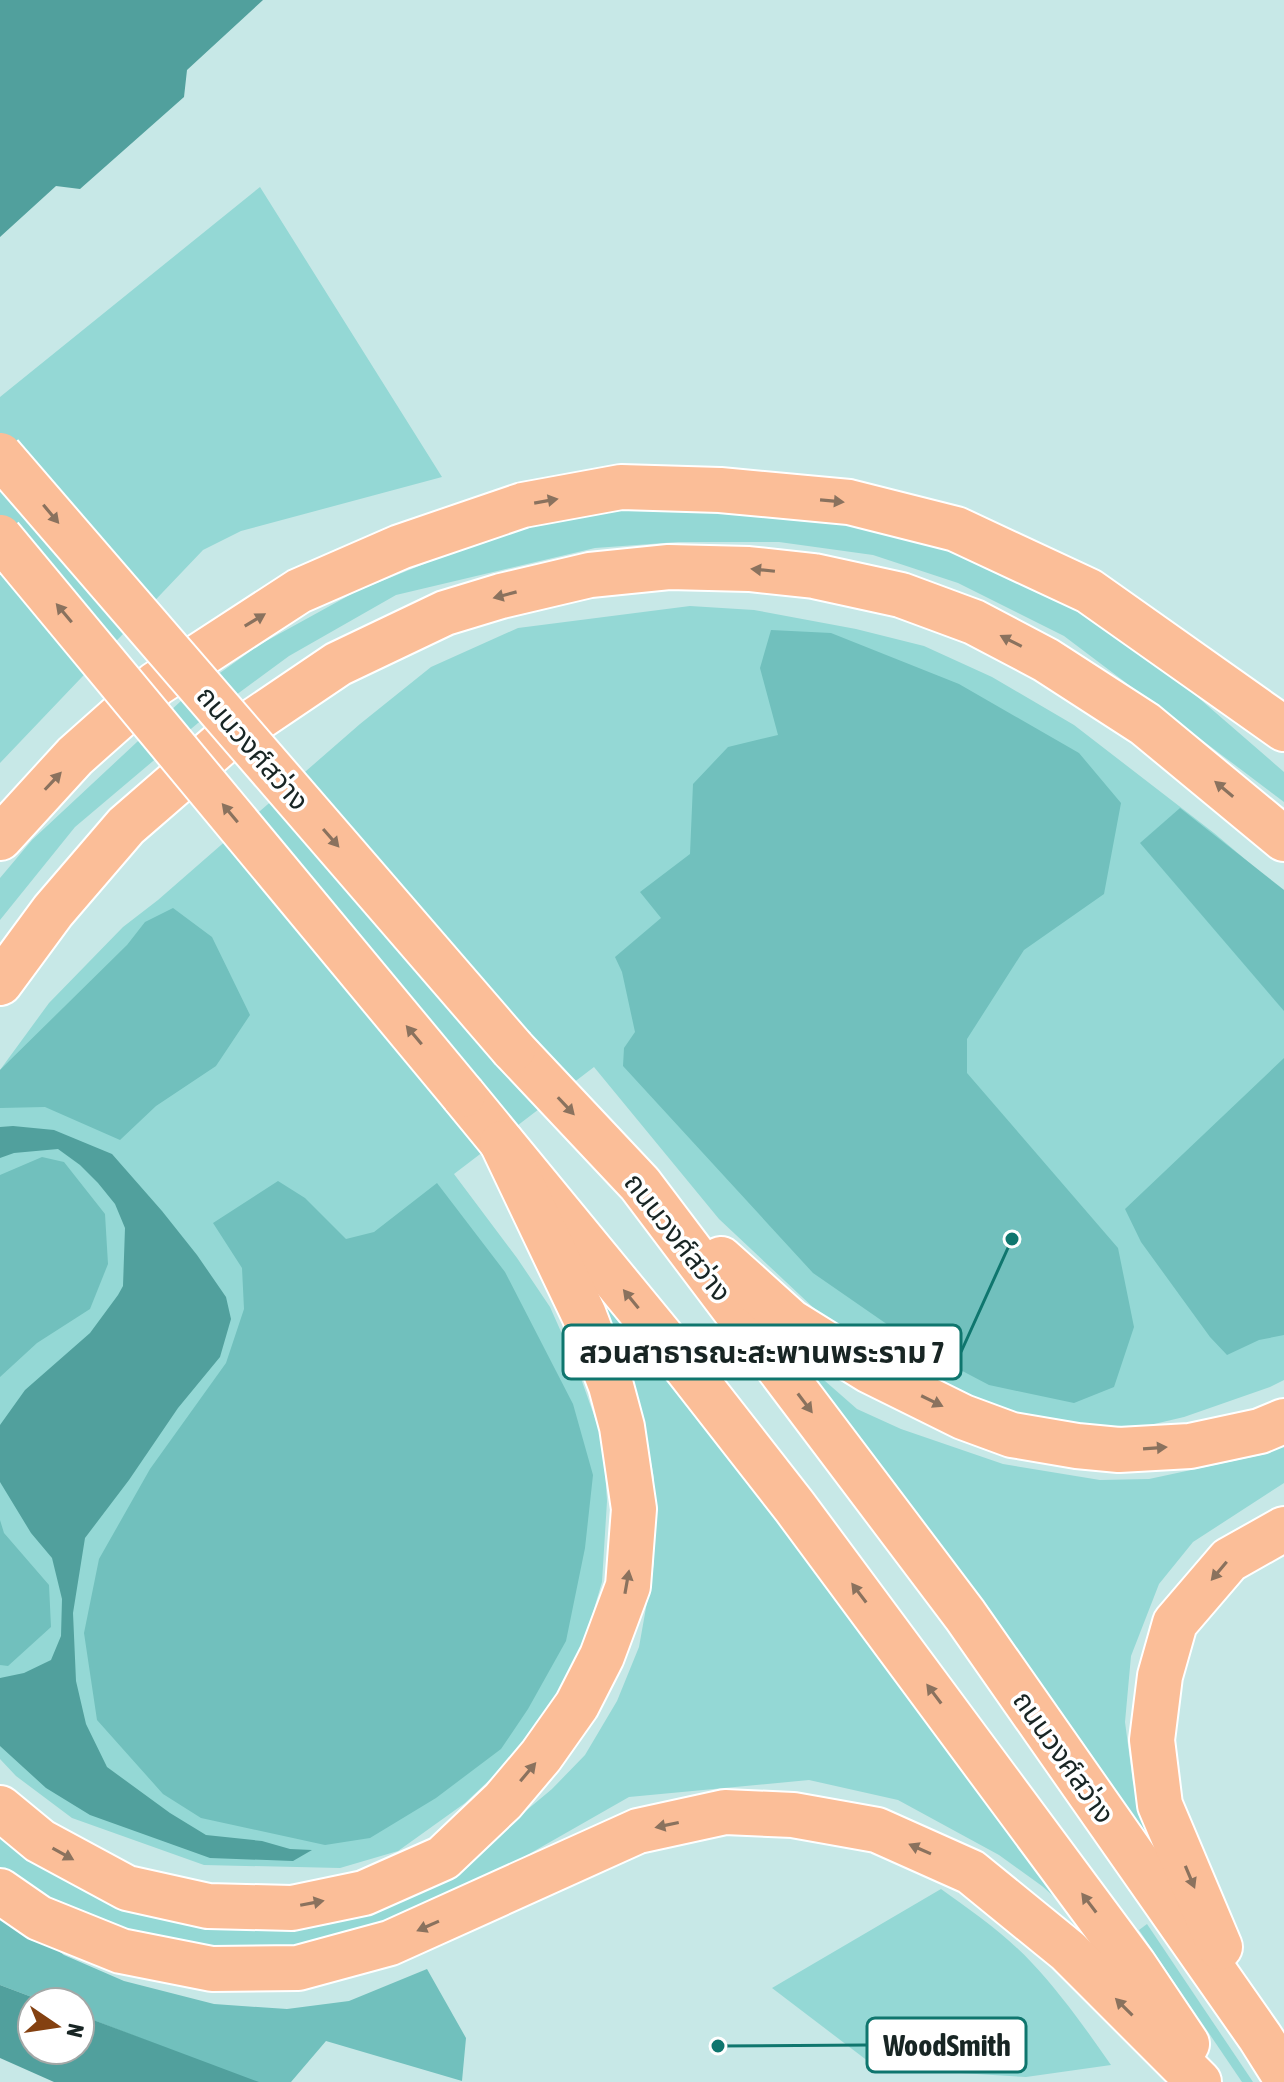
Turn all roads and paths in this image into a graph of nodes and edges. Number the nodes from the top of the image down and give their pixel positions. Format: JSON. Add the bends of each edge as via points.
{"nodes":[{"id":1,"x":0,"y":455,"type":"edge"},
{"id":2,"x":0,"y":537,"type":"edge"},
{"id":3,"x":1284,"y":729,"type":"edge"},
{"id":4,"x":0,"y":838,"type":"edge"},
{"id":5,"x":1284,"y":839,"type":"edge"},
{"id":6,"x":0,"y":983,"type":"edge"},
{"id":7,"x":502,"y":1143,"type":"junction"},
{"id":8,"x":640,"y":1184,"type":"junction"},
{"id":9,"x":1284,"y":1421,"type":"edge"},
{"id":10,"x":1284,"y":1529,"type":"edge"},
{"id":11,"x":0,"y":1808,"type":"edge"},
{"id":12,"x":0,"y":1891,"type":"edge"},
{"id":13,"x":1260,"y":2037,"type":"junction"},
{"id":14,"x":1284,"y":2075,"type":"edge"},
{"id":15,"x":1199,"y":2082,"type":"edge"},
{"id":16,"x":1214,"y":2082,"type":"edge"}],
"edges":[{"from":1,"to":8,"type":"main road","name":"ถนนวงศ์สว่าง","one_way":true,"bridge":true,"via":[[513,1049]]},
{"from":7,"to":2,"type":"main road","name":"ถนนวงศ์สว่าง","one_way":true,"bridge":true},
{"from":4,"to":3,"type":"main road","one_way":true,"via":[[75,756],[156,684],[299,591],[400,547],[523,505],[621,487],[849,502],[956,529],[1089,591]]},
{"from":5,"to":6,"type":"main road","one_way":true,"via":[[1145,724],[1046,660],[974,622],[901,595],[814,576],[669,567],[605,573],[445,613],[338,664],[289,696],[224,741],[126,826]]},
{"from":11,"to":7,"type":"main road","one_way":true,"via":[[40,1841],[127,1888],[208,1906],[292,1908],[364,1893],[443,1858],[541,1756],[577,1705],[602,1656],[628,1586],[634,1509],[611,1386],[584,1315]]},
{"from":16,"to":7,"type":"main road","name":"ถนนวงศ์สว่าง","one_way":true,"via":[[1134,1965],[795,1507]]},
{"from":8,"to":9,"type":"main road","one_way":true,"via":[[791,1322],[870,1371],[963,1417],[1012,1435],[1119,1450],[1190,1446]]},
{"from":8,"to":13,"type":"main road","name":"ถนนวงศ์สว่าง","one_way":true,"via":[[965,1615]]},
{"from":10,"to":13,"type":"main road","one_way":true,"via":[[1229,1560],[1175,1623],[1160,1676],[1152,1740],[1160,1805]]},
{"from":15,"to":12,"type":"main road","one_way":true,"via":[[1068,1951],[971,1872],[877,1830],[793,1815],[725,1812],[638,1831],[390,1943],[298,1968],[212,1969],[121,1951],[39,1918]]},
{"from":13,"to":14,"type":"main road","name":"ถนนวงศ์สว่าง"}]}
